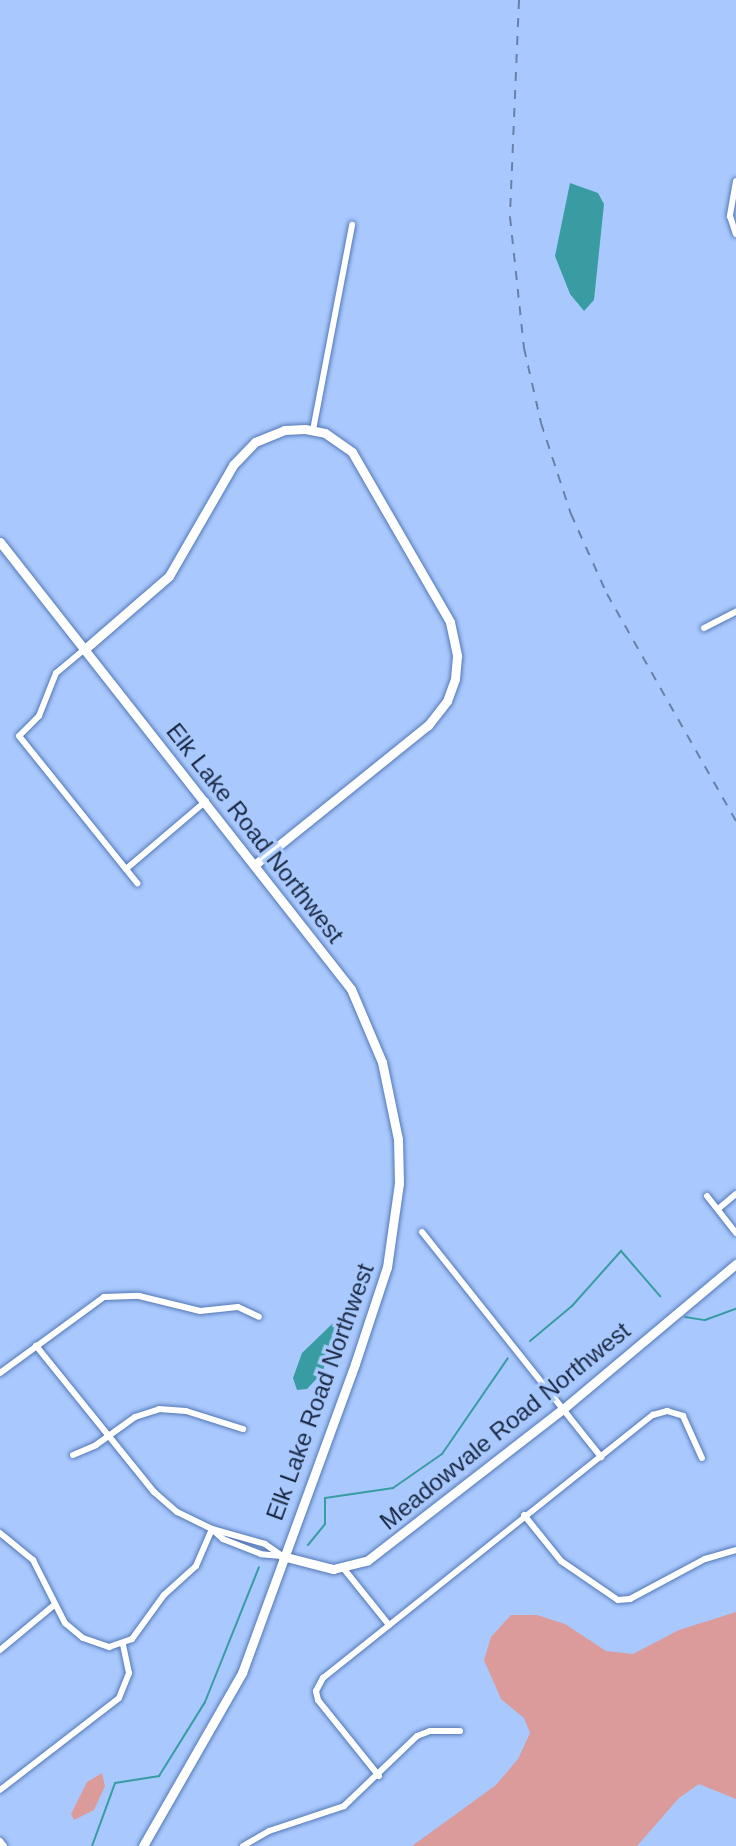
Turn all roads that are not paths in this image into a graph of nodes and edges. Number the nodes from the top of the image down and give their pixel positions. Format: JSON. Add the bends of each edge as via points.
{"nodes":[{"id":1,"x":736,"y":181,"type":"edge"},
{"id":2,"x":352,"y":225,"type":"dead end"},
{"id":3,"x":736,"y":234,"type":"edge"},
{"id":4,"x":313,"y":430,"type":"junction"},
{"id":5,"x":2,"y":548,"type":"edge"},
{"id":6,"x":736,"y":612,"type":"edge"},
{"id":7,"x":704,"y":628,"type":"dead end"},
{"id":8,"x":86,"y":648,"type":"junction"},
{"id":9,"x":206,"y":801,"type":"junction"},
{"id":10,"x":256,"y":864,"type":"junction"},
{"id":11,"x":126,"y":869,"type":"junction"},
{"id":12,"x":137,"y":883,"type":"dead end"},
{"id":13,"x":736,"y":1195,"type":"edge"},
{"id":14,"x":708,"y":1196,"type":"dead end"},
{"id":15,"x":718,"y":1209,"type":"junction"},
{"id":16,"x":422,"y":1232,"type":"dead end"},
{"id":17,"x":736,"y":1233,"type":"edge"},
{"id":18,"x":736,"y":1264,"type":"edge"},
{"id":19,"x":259,"y":1317,"type":"dead end"},
{"id":20,"x":36,"y":1346,"type":"junction"},
{"id":21,"x":0,"y":1373,"type":"edge"},
{"id":22,"x":562,"y":1409,"type":"junction"},
{"id":23,"x":243,"y":1429,"type":"dead end"},
{"id":24,"x":109,"y":1436,"type":"junction"},
{"id":25,"x":73,"y":1455,"type":"dead end"},
{"id":26,"x":601,"y":1457,"type":"junction"},
{"id":27,"x":702,"y":1458,"type":"dead end"},
{"id":28,"x":524,"y":1515,"type":"junction"},
{"id":29,"x":212,"y":1530,"type":"junction"},
{"id":30,"x":0,"y":1532,"type":"edge"},
{"id":31,"x":736,"y":1550,"type":"edge"},
{"id":32,"x":282,"y":1556,"type":"junction"},
{"id":33,"x":344,"y":1569,"type":"junction"},
{"id":34,"x":53,"y":1606,"type":"junction"},
{"id":35,"x":388,"y":1625,"type":"junction"},
{"id":36,"x":123,"y":1646,"type":"junction"},
{"id":37,"x":0,"y":1650,"type":"edge"},
{"id":38,"x":460,"y":1731,"type":"dead end"},
{"id":39,"x":379,"y":1776,"type":"junction"},
{"id":40,"x":0,"y":1790,"type":"edge"},
{"id":41,"x":256,"y":1838,"type":"junction"},
{"id":42,"x":0,"y":1841,"type":"edge"},
{"id":43,"x":4,"y":1846,"type":"edge"},
{"id":44,"x":143,"y":1846,"type":"edge"},
{"id":45,"x":243,"y":1846,"type":"edge"},
{"id":46,"x":261,"y":1846,"type":"edge"}],
"edges":[{"from":1,"to":3,"type":"street","via":[[730,216]]},
{"from":2,"to":4,"type":"street"},
{"from":4,"to":8,"type":"street","via":[[274,433],[246,449],[169,576]]},
{"from":4,"to":10,"type":"street","via":[[344,444],[368,475],[450,622],[456,667],[447,701],[433,721]]},
{"from":5,"to":8,"type":"street","name":"Elk Lake Road Northwest"},
{"from":6,"to":7,"type":"street"},
{"from":8,"to":9,"type":"street","name":"Elk Lake Road Northwest"},
{"from":8,"to":11,"type":"street","via":[[56,673],[39,716],[19,736]]},
{"from":9,"to":10,"type":"street","name":"Elk Lake Road Northwest"},
{"from":9,"to":11,"type":"street"},
{"from":10,"to":32,"type":"street","name":"Elk Lake Road Northwest","via":[[351,989],[382,1062],[398,1139],[399,1183],[387,1268]]},
{"from":11,"to":12,"type":"street"},
{"from":13,"to":15,"type":"street"},
{"from":14,"to":15,"type":"street"},
{"from":15,"to":17,"type":"street"},
{"from":16,"to":22,"type":"street"},
{"from":18,"to":22,"type":"street","name":"Meadowvale Road Northwest"},
{"from":19,"to":20,"type":"street","via":[[238,1307],[182,1309],[122,1294],[90,1305]]},
{"from":20,"to":21,"type":"street"},
{"from":20,"to":24,"type":"street"},
{"from":22,"to":26,"type":"street"},
{"from":22,"to":33,"type":"street","name":"Meadowvale Road Northwest","via":[[368,1560]]},
{"from":23,"to":24,"type":"street","via":[[186,1411],[159,1409],[135,1417]]},
{"from":24,"to":25,"type":"street"},
{"from":24,"to":29,"type":"street","via":[[164,1502]]},
{"from":26,"to":27,"type":"street","via":[[653,1415],[667,1411],[687,1421]]},
{"from":26,"to":28,"type":"street"},
{"from":28,"to":31,"type":"street","via":[[561,1561],[618,1600],[630,1599],[705,1559]]},
{"from":28,"to":35,"type":"street"},
{"from":29,"to":32,"type":"street","via":[[265,1544]]},
{"from":29,"to":36,"type":"street","via":[[196,1566],[164,1595]]},
{"from":30,"to":34,"type":"street","via":[[33,1560]]},
{"from":32,"to":33,"type":"street"},
{"from":32,"to":44,"type":"street","name":"Elk Lake Road Northwest","via":[[242,1673]]},
{"from":33,"to":35,"type":"street"},
{"from":34,"to":36,"type":"street","via":[[83,1638],[108,1647]]},
{"from":34,"to":37,"type":"street"},
{"from":35,"to":39,"type":"street","via":[[323,1678],[316,1691],[326,1712]]},
{"from":36,"to":40,"type":"street","via":[[129,1673],[119,1698]]},
{"from":38,"to":39,"type":"street","via":[[417,1736]]},
{"from":39,"to":41,"type":"street","via":[[344,1805]]},
{"from":41,"to":45,"type":"street"},
{"from":41,"to":46,"type":"street"},
{"from":42,"to":43,"type":"street"}]}
